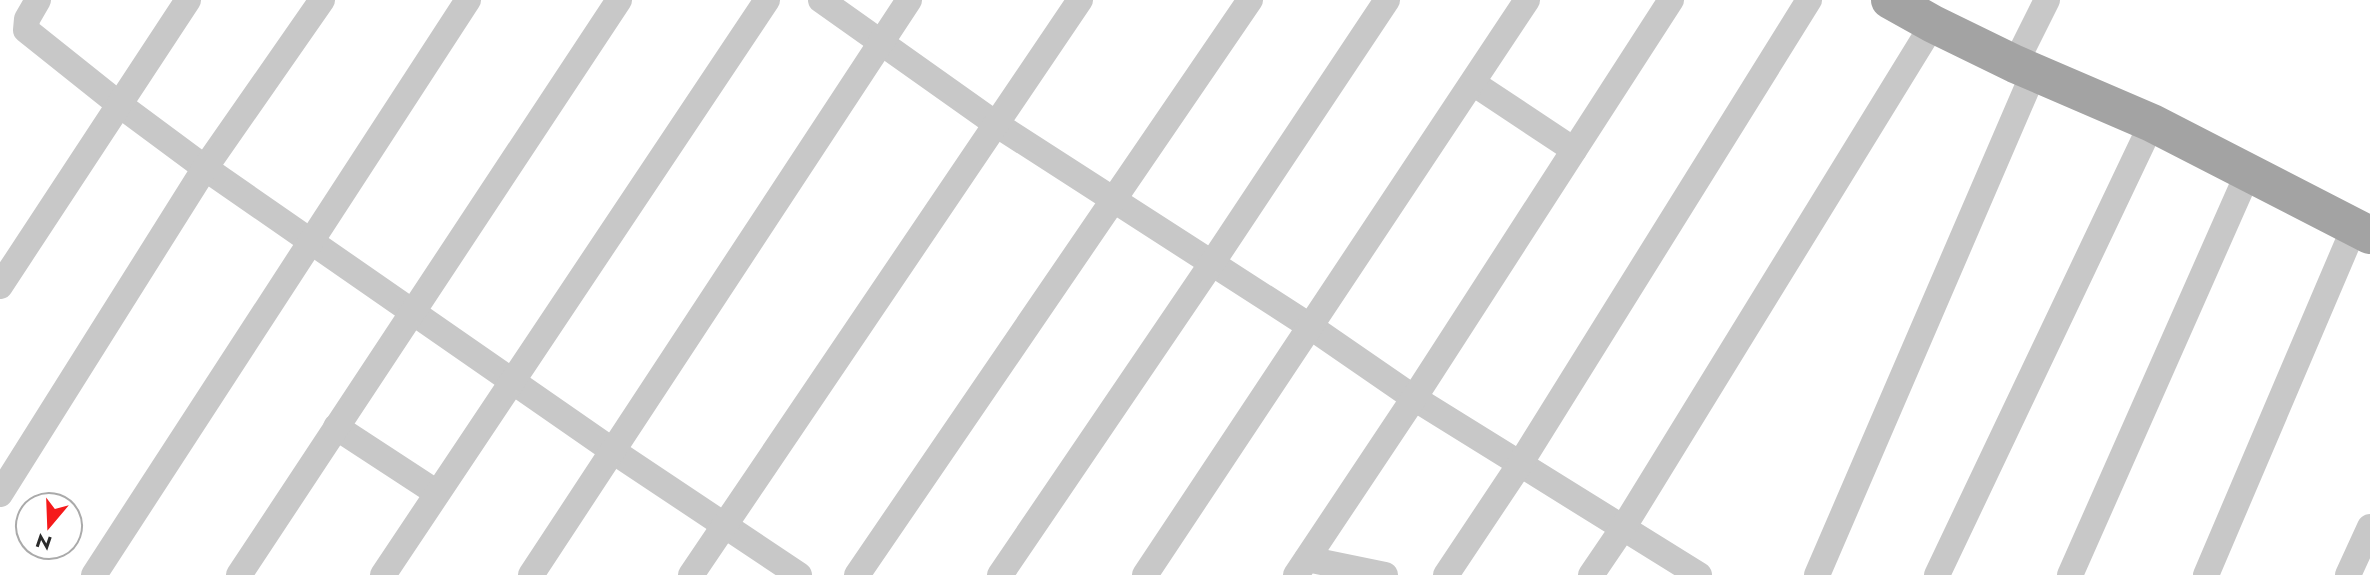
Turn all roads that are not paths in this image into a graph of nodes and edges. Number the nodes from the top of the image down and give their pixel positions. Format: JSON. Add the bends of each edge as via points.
{"nodes":[{"id":1,"x":38,"y":0,"type":"edge"},
{"id":2,"x":188,"y":0,"type":"edge"},
{"id":3,"x":322,"y":0,"type":"edge"},
{"id":4,"x":468,"y":0,"type":"edge"},
{"id":5,"x":620,"y":0,"type":"edge"},
{"id":6,"x":768,"y":0,"type":"edge"},
{"id":7,"x":821,"y":0,"type":"edge"},
{"id":8,"x":909,"y":0,"type":"edge"},
{"id":9,"x":1080,"y":0,"type":"edge"},
{"id":10,"x":1250,"y":0,"type":"edge"},
{"id":11,"x":1388,"y":0,"type":"edge"},
{"id":12,"x":1527,"y":0,"type":"edge"},
{"id":13,"x":1671,"y":0,"type":"edge"},
{"id":14,"x":1809,"y":0,"type":"edge"},
{"id":15,"x":2047,"y":0,"type":"edge"},
{"id":16,"x":1909,"y":8,"type":"edge"},
{"id":17,"x":881,"y":42,"type":"junction"},
{"id":18,"x":2025,"y":68,"type":"junction"},
{"id":19,"x":1472,"y":83,"type":"junction"},
{"id":20,"x":120,"y":105,"type":"junction"},
{"id":21,"x":2152,"y":123,"type":"junction"},
{"id":22,"x":996,"y":124,"type":"junction"},
{"id":23,"x":1574,"y":150,"type":"junction"},
{"id":24,"x":205,"y":168,"type":"junction"},
{"id":25,"x":2248,"y":173,"type":"junction"},
{"id":26,"x":1115,"y":200,"type":"junction"},
{"id":27,"x":2362,"y":232,"type":"edge"},
{"id":28,"x":311,"y":240,"type":"junction"},
{"id":29,"x":1212,"y":263,"type":"junction"},
{"id":30,"x":0,"y":286,"type":"edge"},
{"id":31,"x":412,"y":311,"type":"junction"},
{"id":32,"x":1311,"y":327,"type":"junction"},
{"id":33,"x":512,"y":380,"type":"junction"},
{"id":34,"x":1415,"y":398,"type":"junction"},
{"id":35,"x":336,"y":427,"type":"junction"},
{"id":36,"x":613,"y":451,"type":"junction"},
{"id":37,"x":1520,"y":464,"type":"junction"},
{"id":38,"x":437,"y":493,"type":"junction"},
{"id":39,"x":0,"y":494,"type":"edge"},
{"id":40,"x":725,"y":524,"type":"junction"},
{"id":41,"x":2370,"y":527,"type":"edge"},
{"id":42,"x":1623,"y":528,"type":"junction"},
{"id":43,"x":1302,"y":567,"type":"edge"},
{"id":44,"x":94,"y":575,"type":"edge"},
{"id":45,"x":239,"y":575,"type":"edge"},
{"id":46,"x":383,"y":575,"type":"edge"},
{"id":47,"x":531,"y":575,"type":"edge"},
{"id":48,"x":691,"y":575,"type":"edge"},
{"id":49,"x":799,"y":575,"type":"edge"},
{"id":50,"x":857,"y":575,"type":"edge"},
{"id":51,"x":1000,"y":575,"type":"edge"},
{"id":52,"x":1145,"y":575,"type":"edge"},
{"id":53,"x":1385,"y":575,"type":"edge"},
{"id":54,"x":1446,"y":575,"type":"edge"},
{"id":55,"x":1591,"y":575,"type":"edge"},
{"id":56,"x":1699,"y":575,"type":"edge"},
{"id":57,"x":1817,"y":575,"type":"edge"},
{"id":58,"x":1937,"y":575,"type":"edge"},
{"id":59,"x":2070,"y":575,"type":"edge"},
{"id":60,"x":2206,"y":575,"type":"edge"},
{"id":61,"x":2348,"y":575,"type":"edge"}],
"edges":[{"from":1,"to":20,"type":"street","via":[[26,30]]},
{"from":2,"to":20,"type":"street"},
{"from":3,"to":24,"type":"street"},
{"from":4,"to":28,"type":"street"},
{"from":5,"to":31,"type":"street"},
{"from":6,"to":33,"type":"street"},
{"from":7,"to":17,"type":"street"},
{"from":8,"to":17,"type":"street"},
{"from":9,"to":22,"type":"street"},
{"from":10,"to":26,"type":"street"},
{"from":11,"to":29,"type":"street"},
{"from":12,"to":19,"type":"street"},
{"from":13,"to":23,"type":"street"},
{"from":14,"to":37,"type":"street"},
{"from":15,"to":18,"type":"street"},
{"from":16,"to":18,"type":"main road"},
{"from":16,"to":42,"type":"street"},
{"from":17,"to":22,"type":"street"},
{"from":17,"to":36,"type":"street"},
{"from":18,"to":21,"type":"main road"},
{"from":18,"to":57,"type":"street"},
{"from":19,"to":23,"type":"street"},
{"from":19,"to":32,"type":"street"},
{"from":20,"to":24,"type":"street"},
{"from":20,"to":30,"type":"street"},
{"from":21,"to":25,"type":"main road"},
{"from":21,"to":58,"type":"street"},
{"from":22,"to":26,"type":"street"},
{"from":22,"to":40,"type":"street"},
{"from":23,"to":34,"type":"street"},
{"from":24,"to":28,"type":"street"},
{"from":24,"to":39,"type":"street"},
{"from":25,"to":27,"type":"main road"},
{"from":25,"to":59,"type":"street"},
{"from":26,"to":29,"type":"street"},
{"from":26,"to":50,"type":"street"},
{"from":27,"to":60,"type":"street"},
{"from":28,"to":31,"type":"street"},
{"from":28,"to":44,"type":"street"},
{"from":29,"to":32,"type":"street"},
{"from":29,"to":51,"type":"street"},
{"from":31,"to":33,"type":"street"},
{"from":31,"to":35,"type":"street"},
{"from":32,"to":34,"type":"street"},
{"from":32,"to":52,"type":"street"},
{"from":33,"to":36,"type":"street"},
{"from":33,"to":38,"type":"street"},
{"from":34,"to":37,"type":"street"},
{"from":34,"to":43,"type":"street"},
{"from":35,"to":38,"type":"street"},
{"from":35,"to":45,"type":"street"},
{"from":36,"to":40,"type":"street"},
{"from":36,"to":47,"type":"street"},
{"from":37,"to":42,"type":"street"},
{"from":37,"to":54,"type":"street"},
{"from":38,"to":46,"type":"street"},
{"from":40,"to":48,"type":"street"},
{"from":40,"to":49,"type":"street"},
{"from":41,"to":61,"type":"street"},
{"from":42,"to":55,"type":"street"},
{"from":42,"to":56,"type":"street"},
{"from":43,"to":53,"type":"street"}]}
